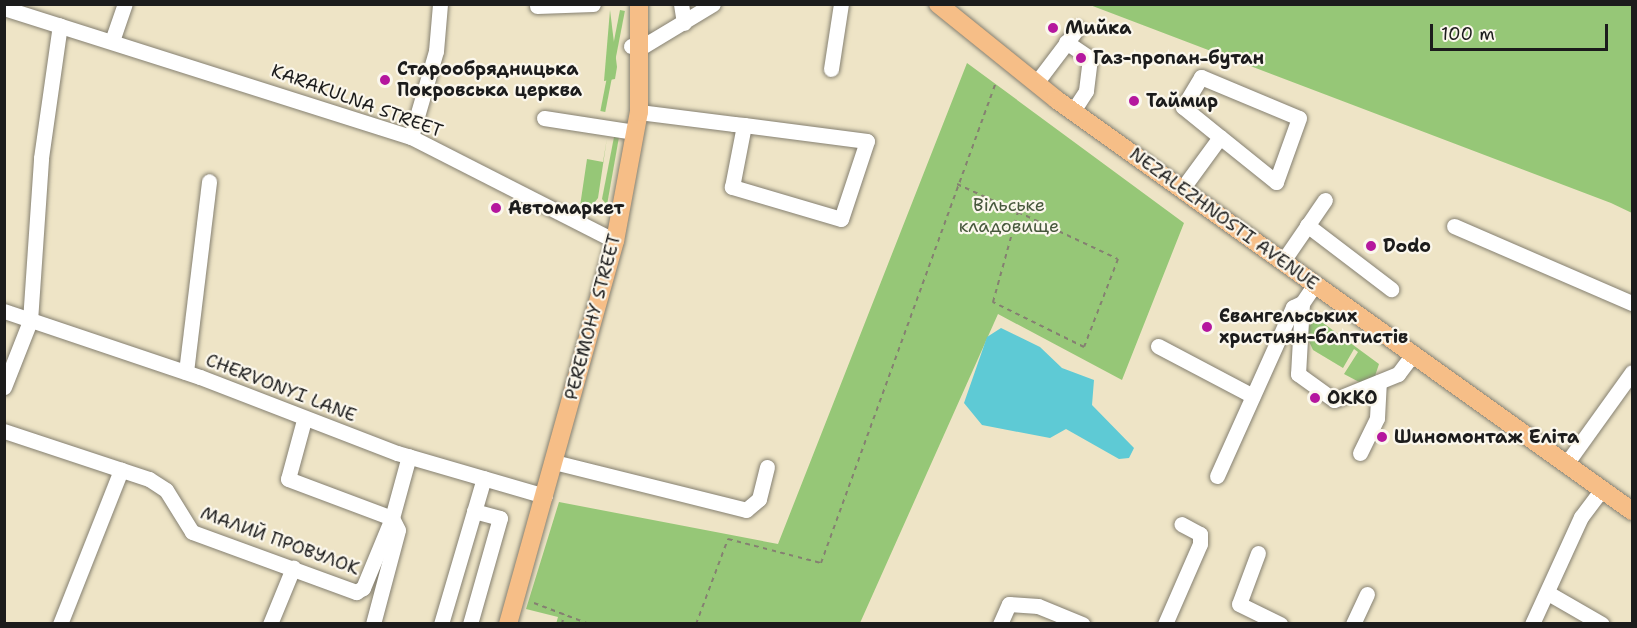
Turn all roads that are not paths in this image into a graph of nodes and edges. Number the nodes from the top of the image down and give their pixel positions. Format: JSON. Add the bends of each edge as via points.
{"nodes":[{"id":1,"x":125,"y":4,"type":"edge"},
{"id":2,"x":440,"y":4,"type":"edge"},
{"id":3,"x":593,"y":4,"type":"edge"},
{"id":4,"x":630,"y":4,"type":"edge"},
{"id":5,"x":639,"y":4,"type":"edge"},
{"id":6,"x":681,"y":4,"type":"edge"},
{"id":7,"x":713,"y":4,"type":"edge"},
{"id":8,"x":842,"y":4,"type":"edge"},
{"id":9,"x":938,"y":4,"type":"edge"},
{"id":10,"x":537,"y":6,"type":"dead end"},
{"id":11,"x":4,"y":8,"type":"edge"},
{"id":12,"x":684,"y":23,"type":"junction"},
{"id":13,"x":60,"y":25,"type":"junction"},
{"id":14,"x":1077,"y":29,"type":"dead end"},
{"id":15,"x":112,"y":41,"type":"junction"},
{"id":16,"x":1066,"y":42,"type":"junction"},
{"id":17,"x":635,"y":47,"type":"junction"},
{"id":18,"x":831,"y":69,"type":"dead end"},
{"id":19,"x":1036,"y":83,"type":"junction"},
{"id":20,"x":1073,"y":111,"type":"junction"},
{"id":21,"x":639,"y":112,"type":"junction"},
{"id":22,"x":544,"y":118,"type":"dead end"},
{"id":23,"x":744,"y":125,"type":"junction"},
{"id":24,"x":628,"y":131,"type":"junction"},
{"id":25,"x":411,"y":137,"type":"junction"},
{"id":26,"x":1220,"y":137,"type":"junction"},
{"id":27,"x":209,"y":181,"type":"dead end"},
{"id":28,"x":1182,"y":189,"type":"junction"},
{"id":29,"x":1325,"y":200,"type":"dead end"},
{"id":30,"x":1307,"y":225,"type":"junction"},
{"id":31,"x":1454,"y":226,"type":"dead end"},
{"id":32,"x":611,"y":240,"type":"junction"},
{"id":33,"x":1283,"y":261,"type":"junction"},
{"id":34,"x":1315,"y":284,"type":"junction"},
{"id":35,"x":1391,"y":289,"type":"dead end"},
{"id":36,"x":1302,"y":303,"type":"junction"},
{"id":37,"x":1632,"y":303,"type":"edge"},
{"id":38,"x":4,"y":311,"type":"edge"},
{"id":39,"x":30,"y":321,"type":"junction"},
{"id":40,"x":1158,"y":346,"type":"dead end"},
{"id":41,"x":1413,"y":354,"type":"junction"},
{"id":42,"x":186,"y":372,"type":"junction"},
{"id":43,"x":1632,"y":372,"type":"edge"},
{"id":44,"x":1379,"y":382,"type":"junction"},
{"id":45,"x":4,"y":387,"type":"edge"},
{"id":46,"x":1253,"y":396,"type":"junction"},
{"id":47,"x":304,"y":420,"type":"junction"},
{"id":48,"x":5,"y":432,"type":"edge"},
{"id":49,"x":1360,"y":453,"type":"dead end"},
{"id":50,"x":409,"y":456,"type":"junction"},
{"id":51,"x":554,"y":462,"type":"junction"},
{"id":52,"x":1566,"y":464,"type":"junction"},
{"id":53,"x":767,"y":467,"type":"dead end"},
{"id":54,"x":121,"y":470,"type":"junction"},
{"id":55,"x":1217,"y":476,"type":"dead end"},
{"id":56,"x":484,"y":478,"type":"junction"},
{"id":57,"x":1602,"y":489,"type":"junction"},
{"id":58,"x":541,"y":496,"type":"junction"},
{"id":59,"x":474,"y":511,"type":"junction"},
{"id":60,"x":1632,"y":511,"type":"edge"},
{"id":61,"x":392,"y":518,"type":"junction"},
{"id":62,"x":1180,"y":524,"type":"dead end"},
{"id":63,"x":1258,"y":553,"type":"dead end"},
{"id":64,"x":293,"y":568,"type":"junction"},
{"id":65,"x":1548,"y":593,"type":"junction"},
{"id":66,"x":1366,"y":594,"type":"dead end"},
{"id":67,"x":1076,"y":623,"type":"edge"},
{"id":68,"x":60,"y":624,"type":"edge"},
{"id":69,"x":270,"y":624,"type":"edge"},
{"id":70,"x":373,"y":624,"type":"edge"},
{"id":71,"x":441,"y":624,"type":"edge"},
{"id":72,"x":470,"y":624,"type":"edge"},
{"id":73,"x":500,"y":624,"type":"edge"},
{"id":74,"x":508,"y":624,"type":"edge"},
{"id":75,"x":1000,"y":624,"type":"edge"},
{"id":76,"x":1165,"y":624,"type":"edge"},
{"id":77,"x":1280,"y":624,"type":"edge"},
{"id":78,"x":1353,"y":624,"type":"edge"},
{"id":79,"x":1532,"y":624,"type":"edge"},
{"id":80,"x":1602,"y":624,"type":"edge"}],
"edges":[{"from":1,"to":15,"type":"street"},
{"from":2,"to":25,"type":"street","via":[[436,51]]},
{"from":3,"to":10,"type":"street"},
{"from":4,"to":17,"type":"main road","name":"PEREMOHY STREET"},
{"from":5,"to":17,"type":"main road","name":"PEREMOHY STREET"},
{"from":6,"to":12,"type":"street"},
{"from":7,"to":12,"type":"street"},
{"from":8,"to":18,"type":"street"},
{"from":9,"to":19,"type":"main road","name":"NEZALEZHNOSTI AVENUE"},
{"from":11,"to":13,"type":"street","name":"KARAKULNA STREET"},
{"from":12,"to":17,"type":"street"},
{"from":13,"to":15,"type":"street","name":"KARAKULNA STREET"},
{"from":13,"to":39,"type":"street","via":[[41,158]]},
{"from":14,"to":16,"type":"street"},
{"from":15,"to":25,"type":"street","name":"KARAKULNA STREET"},
{"from":16,"to":19,"type":"street"},
{"from":16,"to":20,"type":"street","via":[[1090,58],[1086,92]]},
{"from":17,"to":21,"type":"main road","name":"PEREMOHY STREET"},
{"from":17,"to":24,"type":"main road","name":"PEREMOHY STREET"},
{"from":19,"to":20,"type":"main road","name":"NEZALEZHNOSTI AVENUE"},
{"from":20,"to":28,"type":"main road","name":"NEZALEZHNOSTI AVENUE"},
{"from":21,"to":23,"type":"street"},
{"from":21,"to":32,"type":"main road","name":"PEREMOHY STREET"},
{"from":22,"to":24,"type":"street"},
{"from":23,"to":23,"type":"street","via":[[867,141],[841,219],[732,187]]},
{"from":24,"to":32,"type":"main road","name":"PEREMOHY STREET"},
{"from":25,"to":32,"type":"street","name":"KARAKULNA STREET"},
{"from":26,"to":26,"type":"street","via":[[1276,182],[1299,118],[1201,76],[1183,107]]},
{"from":26,"to":28,"type":"street"},
{"from":27,"to":42,"type":"street"},
{"from":28,"to":33,"type":"main road","name":"NEZALEZHNOSTI AVENUE"},
{"from":29,"to":30,"type":"street"},
{"from":30,"to":33,"type":"street"},
{"from":30,"to":35,"type":"street"},
{"from":31,"to":37,"type":"street"},
{"from":32,"to":51,"type":"main road","name":"PEREMOHY STREET"},
{"from":32,"to":58,"type":"main road","name":"PEREMOHY STREET"},
{"from":33,"to":34,"type":"main road","name":"NEZALEZHNOSTI AVENUE"},
{"from":34,"to":36,"type":"street"},
{"from":34,"to":41,"type":"main road","name":"NEZALEZHNOSTI AVENUE"},
{"from":36,"to":44,"type":"street","via":[[1298,374],[1334,400]]},
{"from":36,"to":46,"type":"street","via":[[1293,307]]},
{"from":38,"to":39,"type":"street","name":"CHERVONYI LANE"},
{"from":39,"to":42,"type":"street","name":"CHERVONYI LANE"},
{"from":39,"to":45,"type":"street"},
{"from":40,"to":46,"type":"street"},
{"from":41,"to":44,"type":"street","via":[[1398,374]]},
{"from":41,"to":52,"type":"main road","name":"NEZALEZHNOSTI AVENUE"},
{"from":42,"to":47,"type":"street","name":"CHERVONYI LANE"},
{"from":43,"to":52,"type":"street"},
{"from":44,"to":49,"type":"street","via":[[1377,417]]},
{"from":46,"to":55,"type":"street"},
{"from":47,"to":50,"type":"street","name":"CHERVONYI LANE"},
{"from":47,"to":61,"type":"street","via":[[288,480]]},
{"from":48,"to":54,"type":"street","name":"МАЛИЙ ПРОВУЛОК"},
{"from":50,"to":56,"type":"street","name":"CHERVONYI LANE"},
{"from":50,"to":61,"type":"street","name":"МАЛИЙ ПРОВУЛОК"},
{"from":51,"to":53,"type":"street","via":[[746,510],[759,499]]},
{"from":51,"to":58,"type":"main road","name":"PEREMOHY STREET"},
{"from":52,"to":57,"type":"main road","name":"NEZALEZHNOSTI AVENUE"},
{"from":54,"to":64,"type":"street","name":"МАЛИЙ ПРОВУЛОК","via":[[166,490],[192,532]]},
{"from":54,"to":68,"type":"street"},
{"from":56,"to":58,"type":"street","name":"CHERVONYI LANE"},
{"from":56,"to":59,"type":"street"},
{"from":57,"to":60,"type":"main road","name":"NEZALEZHNOSTI AVENUE"},
{"from":57,"to":65,"type":"street","via":[[1581,517]]},
{"from":58,"to":73,"type":"main road","name":"PEREMOHY STREET"},
{"from":58,"to":74,"type":"main road","name":"PEREMOHY STREET"},
{"from":59,"to":71,"type":"street"},
{"from":59,"to":72,"type":"street","via":[[500,518]]},
{"from":61,"to":64,"type":"street","name":"МАЛИЙ ПРОВУЛОК","via":[[360,591]]},
{"from":61,"to":70,"type":"street","via":[[398,530]]},
{"from":62,"to":76,"type":"street","via":[[1200,534],[1200,544]]},
{"from":63,"to":77,"type":"street","via":[[1239,604]]},
{"from":64,"to":69,"type":"street"},
{"from":65,"to":79,"type":"street"},
{"from":65,"to":80,"type":"street"},
{"from":66,"to":78,"type":"street"},
{"from":67,"to":75,"type":"street","via":[[1038,606],[1009,604]]}]}
